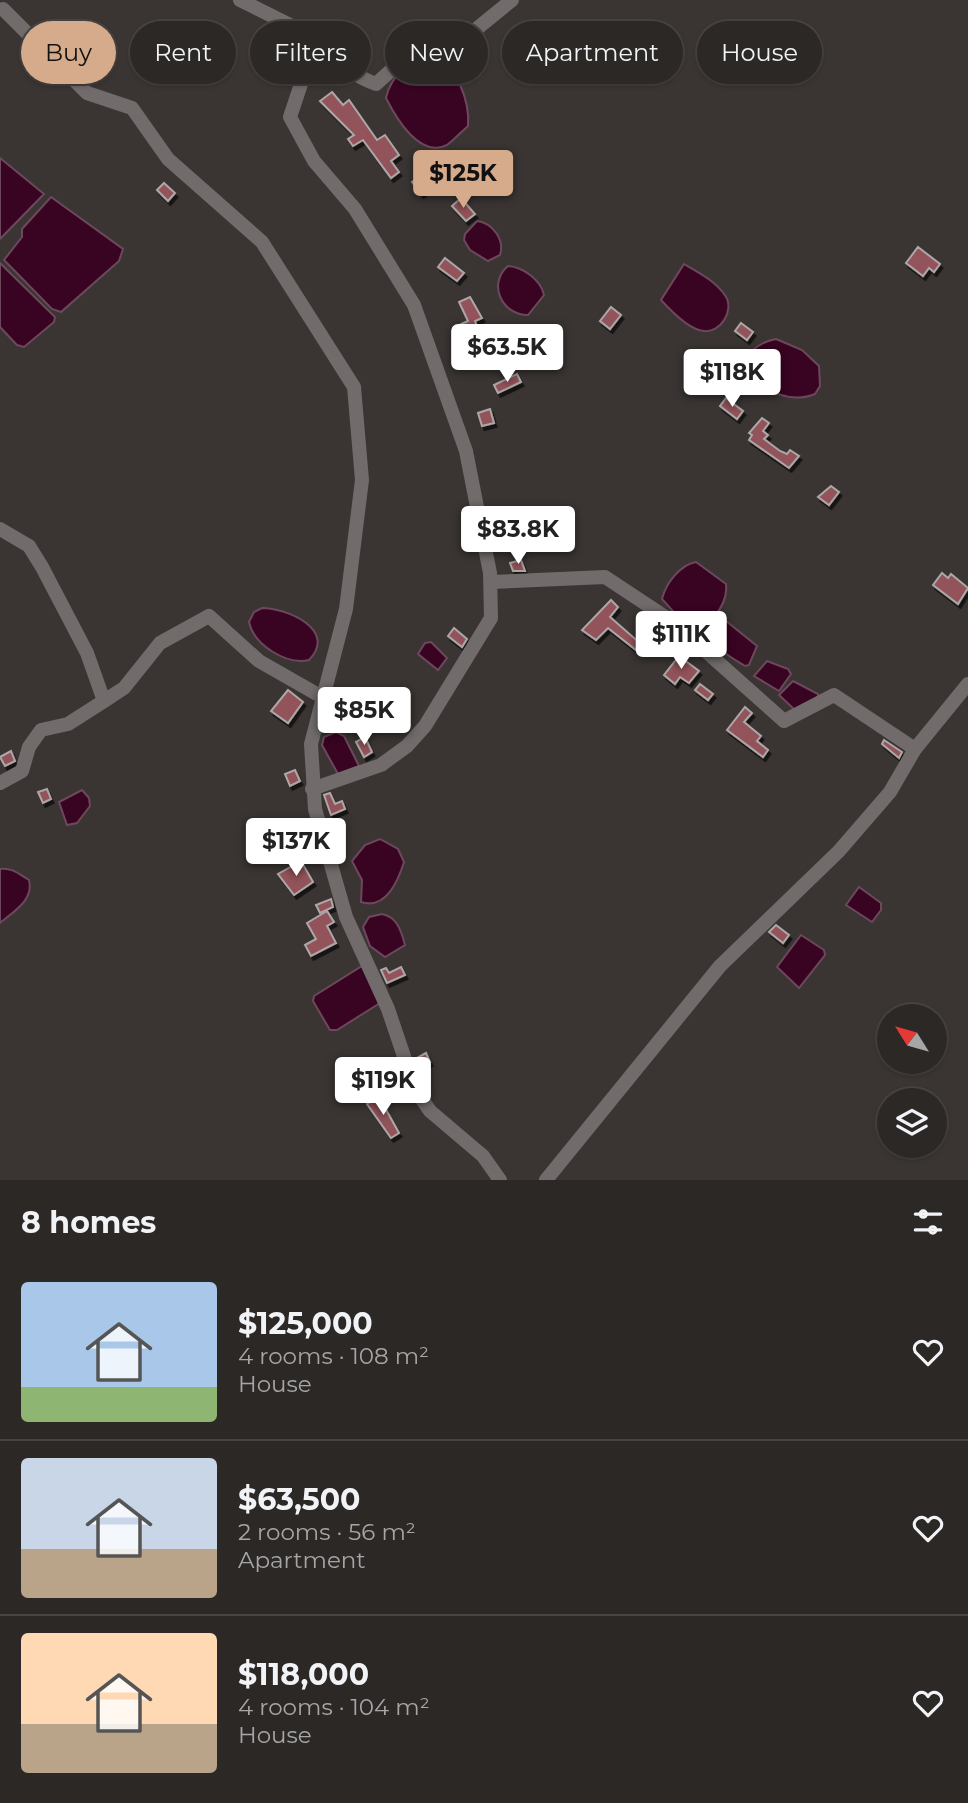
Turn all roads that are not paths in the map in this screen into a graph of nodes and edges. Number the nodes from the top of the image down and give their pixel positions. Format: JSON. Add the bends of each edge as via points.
{"nodes":[{"id":1,"x":240,"y":0,"type":"edge"},
{"id":2,"x":512,"y":0,"type":"edge"},
{"id":3,"x":4,"y":9,"type":"dead end"},
{"id":4,"x":282,"y":21,"type":"edge"},
{"id":5,"x":371,"y":82,"type":"edge"},
{"id":6,"x":301,"y":84,"type":"edge"},
{"id":7,"x":0,"y":529,"type":"edge"},
{"id":8,"x":491,"y":582,"type":"junction"},
{"id":9,"x":968,"y":684,"type":"edge"},
{"id":10,"x":322,"y":697,"type":"junction"},
{"id":11,"x":104,"y":701,"type":"junction"},
{"id":12,"x":915,"y":749,"type":"junction"},
{"id":13,"x":0,"y":783,"type":"edge"},
{"id":14,"x":312,"y":789,"type":"junction"},
{"id":15,"x":500,"y":1180,"type":"edge"},
{"id":16,"x":546,"y":1180,"type":"edge"}],
"edges":[{"from":1,"to":4,"type":"street"},
{"from":2,"to":5,"type":"street","via":[[454,48],[430,34],[376,84]]},
{"from":3,"to":10,"type":"street","via":[[88,93],[132,108],[169,159],[262,242],[354,387],[362,480],[345,609]]},
{"from":6,"to":8,"type":"street","via":[[290,117],[314,160],[355,209],[414,305],[466,451]]},
{"from":7,"to":11,"type":"street","via":[[29,546],[42,567],[87,653]]},
{"from":8,"to":12,"type":"street","via":[[605,577],[673,622],[784,721],[834,695]]},
{"from":8,"to":14,"type":"street","via":[[491,618],[425,726],[381,765]]},
{"from":9,"to":12,"type":"street"},
{"from":10,"to":11,"type":"street","via":[[259,661],[209,616],[160,643],[124,688]]},
{"from":10,"to":14,"type":"street","via":[[311,744]]},
{"from":11,"to":13,"type":"street","via":[[68,724],[40,730],[22,771]]},
{"from":12,"to":16,"type":"street","via":[[890,792],[839,850],[720,966]]},
{"from":14,"to":15,"type":"street","via":[[346,917],[388,1009],[415,1089],[430,1111],[483,1156]]}]}
